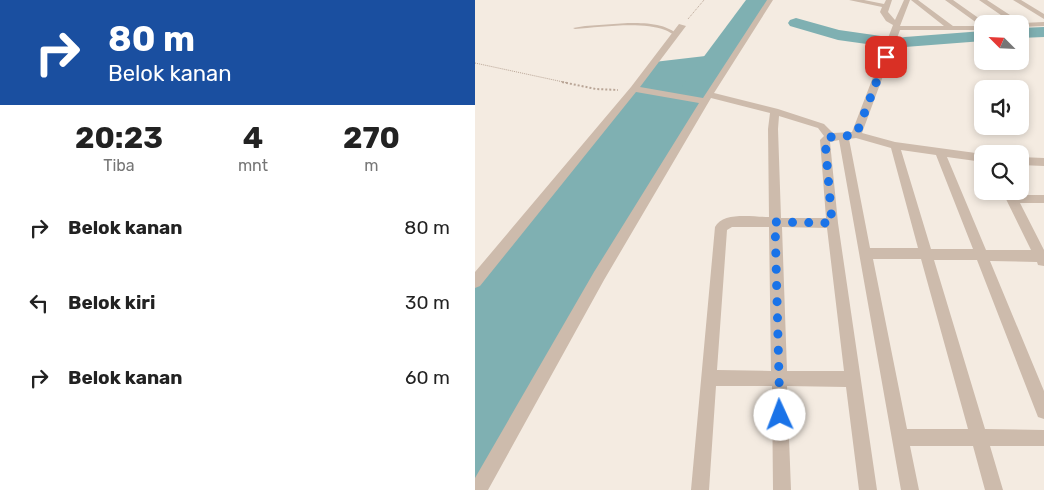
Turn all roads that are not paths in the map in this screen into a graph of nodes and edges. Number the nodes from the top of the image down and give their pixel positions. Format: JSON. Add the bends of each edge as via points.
{"nodes":[{"id":1,"x":770,"y":0,"type":"edge"},
{"id":2,"x":852,"y":0,"type":"edge"},
{"id":3,"x":907,"y":0,"type":"edge"},
{"id":4,"x":914,"y":0,"type":"edge"},
{"id":5,"x":982,"y":0,"type":"edge"},
{"id":6,"x":1016,"y":0,"type":"edge"},
{"id":7,"x":952,"y":1,"type":"edge"},
{"id":8,"x":888,"y":3,"type":"edge"},
{"id":9,"x":1005,"y":15,"type":"edge"},
{"id":10,"x":1044,"y":16,"type":"edge"},
{"id":11,"x":974,"y":17,"type":"edge"},
{"id":12,"x":1044,"y":24,"type":"edge"},
{"id":13,"x":1029,"y":25,"type":"edge"},
{"id":14,"x":682,"y":26,"type":"road end"},
{"id":15,"x":575,"y":28,"type":"dead end"},
{"id":16,"x":897,"y":28,"type":"junction"},
{"id":17,"x":953,"y":28,"type":"junction"},
{"id":18,"x":974,"y":28,"type":"edge"},
{"id":19,"x":675,"y":34,"type":"junction"},
{"id":20,"x":634,"y":89,"type":"junction"},
{"id":21,"x":702,"y":98,"type":"junction"},
{"id":22,"x":775,"y":111,"type":"junction"},
{"id":23,"x":847,"y":134,"type":"junction"},
{"id":24,"x":895,"y":146,"type":"junction"},
{"id":25,"x":941,"y":154,"type":"junction"},
{"id":26,"x":974,"y":157,"type":"edge"},
{"id":27,"x":1029,"y":161,"type":"edge"},
{"id":28,"x":1044,"y":162,"type":"edge"},
{"id":29,"x":1029,"y":197,"type":"edge"},
{"id":30,"x":1044,"y":199,"type":"edge"},
{"id":31,"x":1013,"y":200,"type":"edge"},
{"id":32,"x":775,"y":222,"type":"junction"},
{"id":33,"x":832,"y":223,"type":"junction"},
{"id":34,"x":865,"y":253,"type":"junction"},
{"id":35,"x":1041,"y":253,"type":"edge"},
{"id":36,"x":925,"y":254,"type":"junction"},
{"id":37,"x":984,"y":256,"type":"junction"},
{"id":38,"x":475,"y":282,"type":"edge"},
{"id":39,"x":709,"y":378,"type":"junction"},
{"id":40,"x":779,"y":378,"type":"junction"},
{"id":41,"x":853,"y":379,"type":"junction"},
{"id":42,"x":1044,"y":411,"type":"edge"},
{"id":43,"x":900,"y":437,"type":"junction"},
{"id":44,"x":979,"y":438,"type":"junction"},
{"id":45,"x":1044,"y":438,"type":"edge"},
{"id":46,"x":478,"y":490,"type":"edge"},
{"id":47,"x":700,"y":490,"type":"edge"},
{"id":48,"x":783,"y":490,"type":"edge"},
{"id":49,"x":868,"y":490,"type":"edge"},
{"id":50,"x":910,"y":490,"type":"edge"},
{"id":51,"x":993,"y":490,"type":"edge"}],
"edges":[{"from":1,"to":21,"type":"street"},
{"from":2,"to":8,"type":"street"},
{"from":3,"to":16,"type":"street"},
{"from":4,"to":17,"type":"street"},
{"from":5,"to":9,"type":"street"},
{"from":6,"to":10,"type":"street"},
{"from":7,"to":11,"type":"street"},
{"from":8,"to":16,"type":"street","via":[[885,16]]},
{"from":12,"to":13,"type":"street"},
{"from":14,"to":19,"type":"street"},
{"from":15,"to":19,"type":"lane","via":[[639,25],[665,28]]},
{"from":16,"to":17,"type":"street"},
{"from":16,"to":23,"type":"street","via":[[864,115]]},
{"from":17,"to":18,"type":"street"},
{"from":19,"to":20,"type":"street"},
{"from":20,"to":21,"type":"street"},
{"from":20,"to":38,"type":"street"},
{"from":21,"to":22,"type":"street"},
{"from":21,"to":46,"type":"street"},
{"from":22,"to":23,"type":"street"},
{"from":22,"to":32,"type":"street"},
{"from":23,"to":24,"type":"street"},
{"from":23,"to":33,"type":"street","via":[[824,142]]},
{"from":23,"to":34,"type":"street"},
{"from":24,"to":25,"type":"street"},
{"from":24,"to":36,"type":"street"},
{"from":25,"to":26,"type":"street"},
{"from":25,"to":37,"type":"street"},
{"from":27,"to":28,"type":"street"},
{"from":29,"to":30,"type":"street"},
{"from":31,"to":35,"type":"street"},
{"from":32,"to":33,"type":"street"},
{"from":32,"to":39,"type":"street","via":[[730,222],[721,227]]},
{"from":32,"to":40,"type":"street"},
{"from":33,"to":41,"type":"street"},
{"from":34,"to":36,"type":"street"},
{"from":34,"to":43,"type":"street"},
{"from":35,"to":37,"type":"street"},
{"from":36,"to":37,"type":"street"},
{"from":36,"to":44,"type":"street"},
{"from":37,"to":42,"type":"street"},
{"from":39,"to":40,"type":"street"},
{"from":39,"to":47,"type":"street"},
{"from":40,"to":41,"type":"street"},
{"from":40,"to":48,"type":"street"},
{"from":41,"to":49,"type":"street"},
{"from":43,"to":44,"type":"street"},
{"from":43,"to":50,"type":"street"},
{"from":44,"to":45,"type":"street"},
{"from":44,"to":51,"type":"street"}]}
